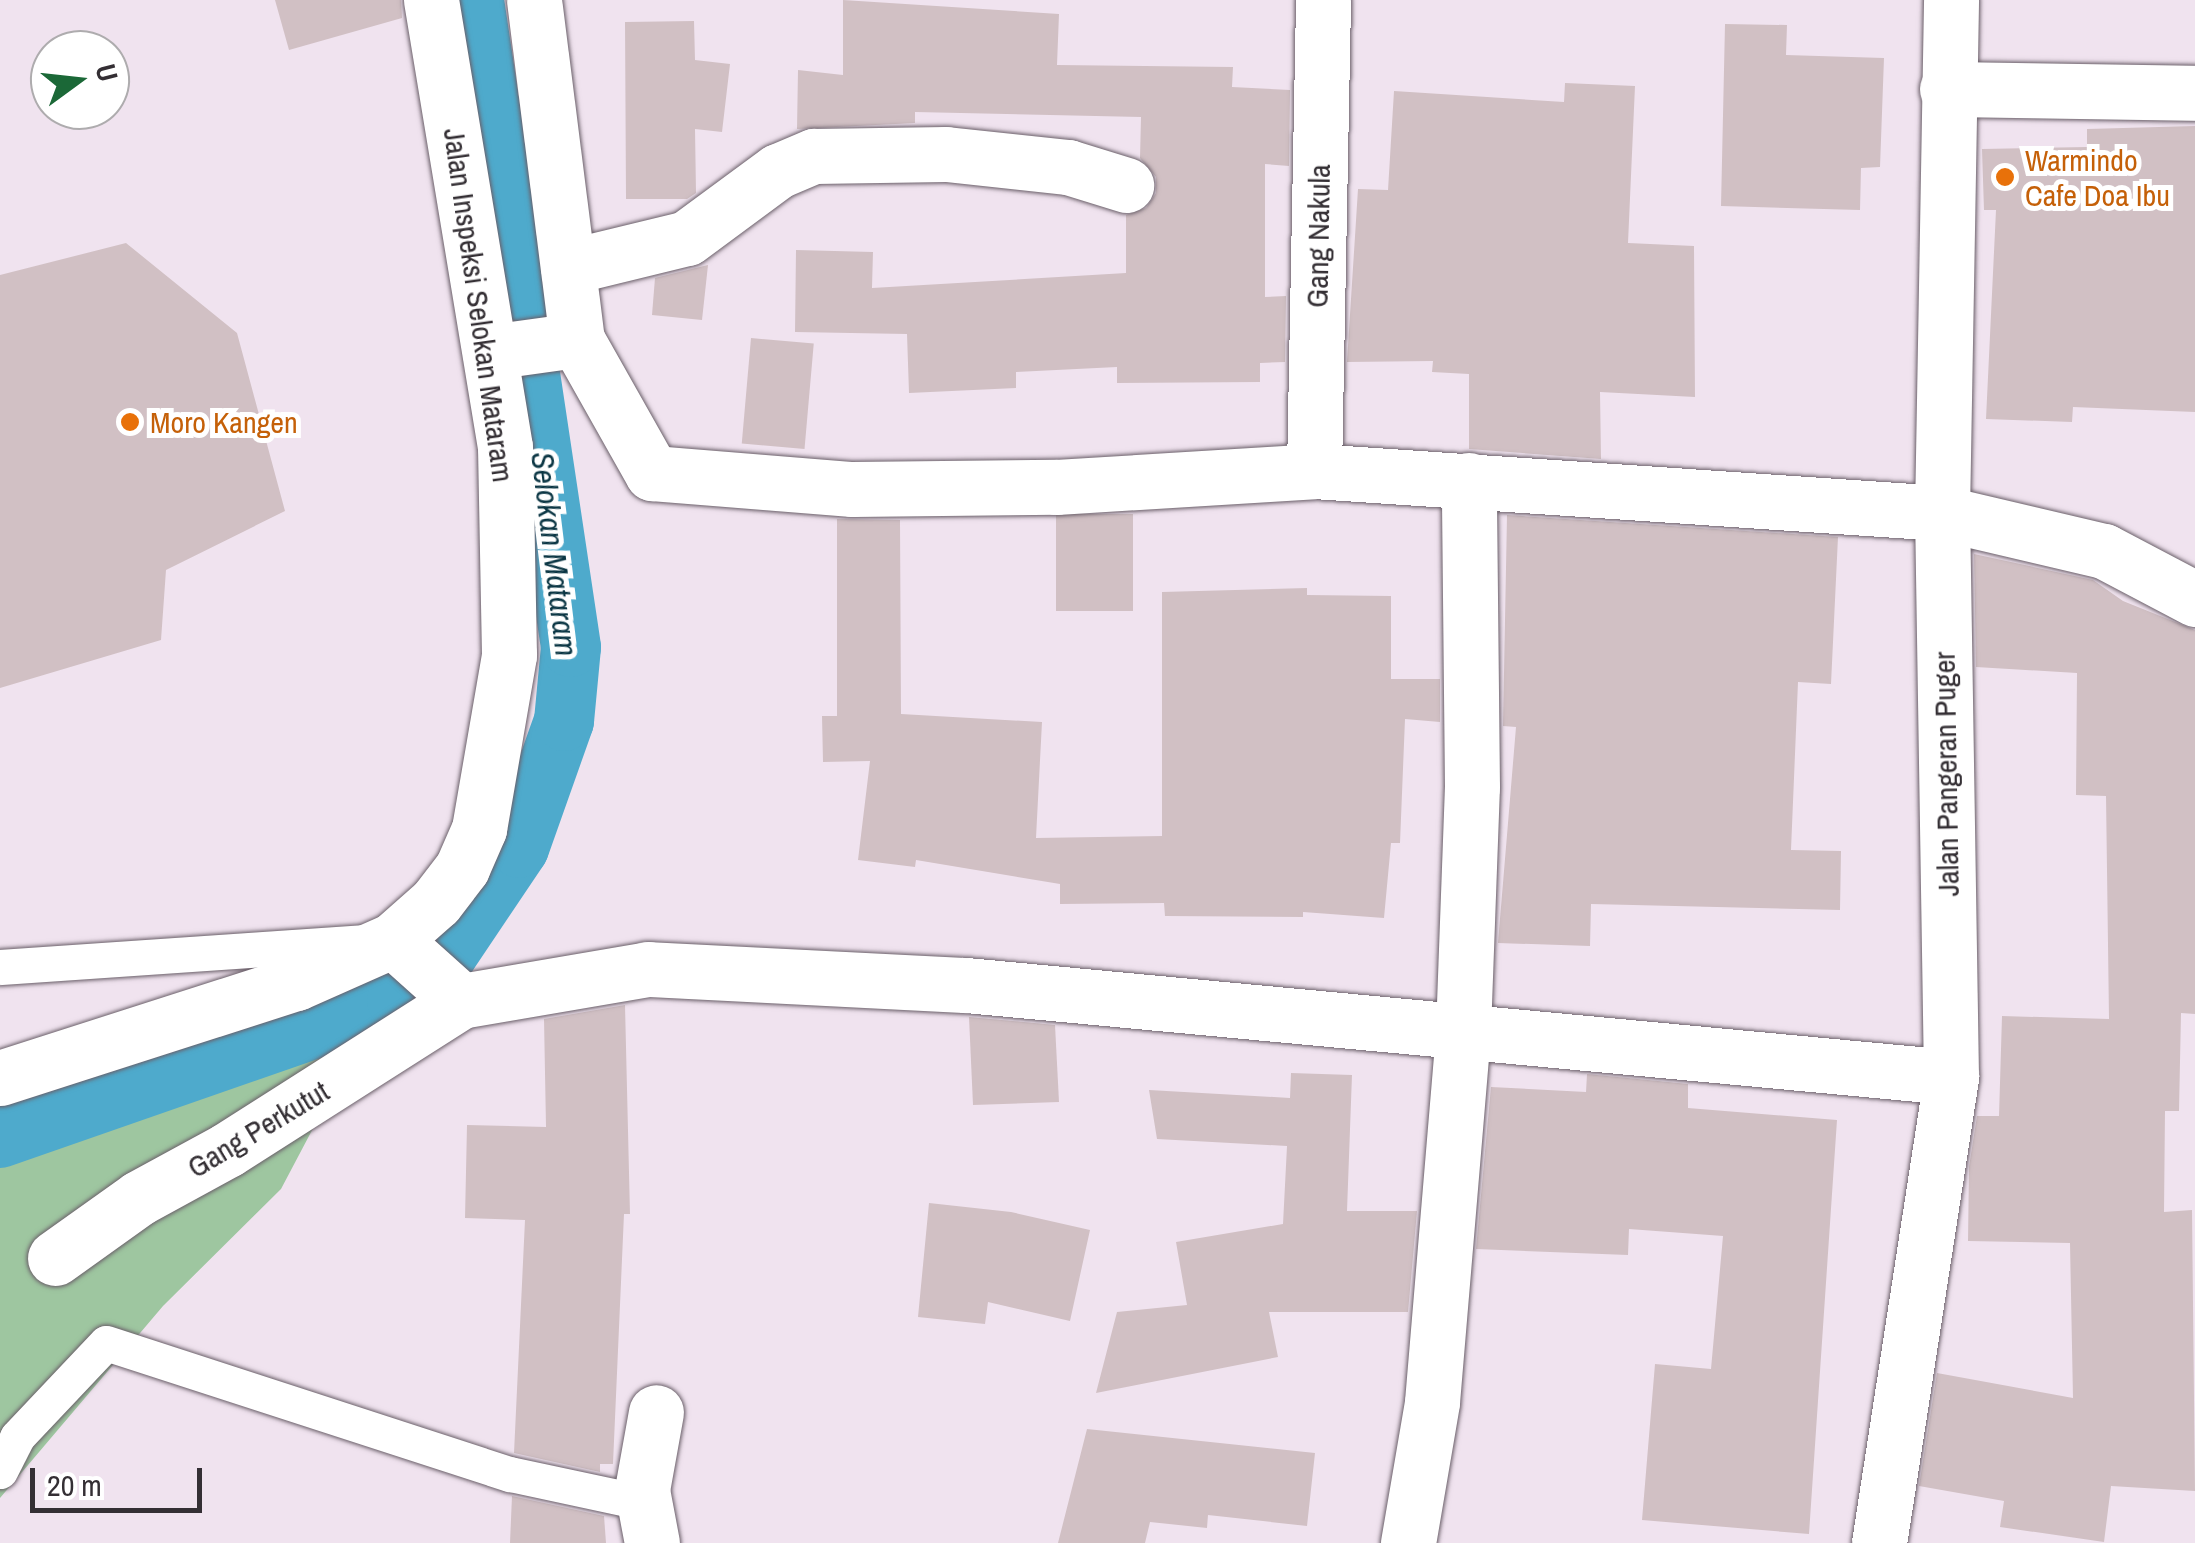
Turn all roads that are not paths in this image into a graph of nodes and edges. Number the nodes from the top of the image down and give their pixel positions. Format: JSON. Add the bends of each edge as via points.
{"nodes":[{"id":1,"x":432,"y":0,"type":"edge"},
{"id":2,"x":534,"y":0,"type":"edge"},
{"id":3,"x":1322,"y":0,"type":"edge"},
{"id":4,"x":1951,"y":0,"type":"edge"},
{"id":5,"x":1946,"y":89,"type":"junction"},
{"id":6,"x":2195,"y":92,"type":"edge"},
{"id":7,"x":1126,"y":184,"type":"dead end"},
{"id":8,"x":568,"y":267,"type":"junction"},
{"id":9,"x":569,"y":341,"type":"junction"},
{"id":10,"x":498,"y":352,"type":"junction"},
{"id":11,"x":1314,"y":472,"type":"junction"},
{"id":12,"x":1469,"y":480,"type":"junction"},
{"id":13,"x":1942,"y":513,"type":"junction"},
{"id":14,"x":2195,"y":599,"type":"edge"},
{"id":15,"x":0,"y":966,"type":"edge"},
{"id":16,"x":426,"y":971,"type":"junction"},
{"id":17,"x":1463,"y":1031,"type":"junction"},
{"id":18,"x":1952,"y":1077,"type":"junction"},
{"id":19,"x":0,"y":1078,"type":"edge"},
{"id":20,"x":56,"y":1258,"type":"dead end"},
{"id":21,"x":656,"y":1412,"type":"dead end"},
{"id":22,"x":0,"y":1470,"type":"edge"},
{"id":23,"x":648,"y":1523,"type":"edge"},
{"id":24,"x":1408,"y":1543,"type":"edge"},
{"id":25,"x":1879,"y":1543,"type":"edge"}],
"edges":[{"from":1,"to":10,"type":"street","name":"Jalan Inspeksi Selokan Mataram"},
{"from":2,"to":8,"type":"street"},
{"from":3,"to":11,"type":"street","name":"Gang Nakula"},
{"from":4,"to":5,"type":"street","name":"Jalan Pangeran Puger"},
{"from":5,"to":6,"type":"street"},
{"from":5,"to":13,"type":"street","name":"Jalan Pangeran Puger"},
{"from":7,"to":8,"type":"street","via":[[1068,166],[946,154],[814,156],[778,171],[688,238]]},
{"from":8,"to":9,"type":"street"},
{"from":9,"to":10,"type":"street"},
{"from":9,"to":11,"type":"street","via":[[652,473],[852,490]]},
{"from":10,"to":16,"type":"street","name":"Jalan Inspeksi Selokan Mataram","via":[[508,654],[479,829],[462,868],[436,902]]},
{"from":11,"to":12,"type":"street"},
{"from":12,"to":13,"type":"street"},
{"from":12,"to":17,"type":"street","via":[[1472,787]]},
{"from":13,"to":14,"type":"street","via":[[2104,552]]},
{"from":13,"to":18,"type":"street","name":"Jalan Pangeran Puger"},
{"from":15,"to":16,"type":"lane"},
{"from":16,"to":17,"type":"street","via":[[648,969],[966,985]]},
{"from":16,"to":19,"type":"street","name":"Jalan Inspeksi Selokan Mataram","via":[[296,982]]},
{"from":16,"to":20,"type":"street","name":"Gang Perkutut","via":[[243,1140],[138,1198]]},
{"from":17,"to":18,"type":"street"},
{"from":17,"to":24,"type":"street","via":[[1432,1402]]},
{"from":18,"to":25,"type":"street","name":"Jalan Pangeran Puger"},
{"from":21,"to":23,"type":"street"},
{"from":22,"to":23,"type":"lane","via":[[17,1437],[106,1343]]}]}
